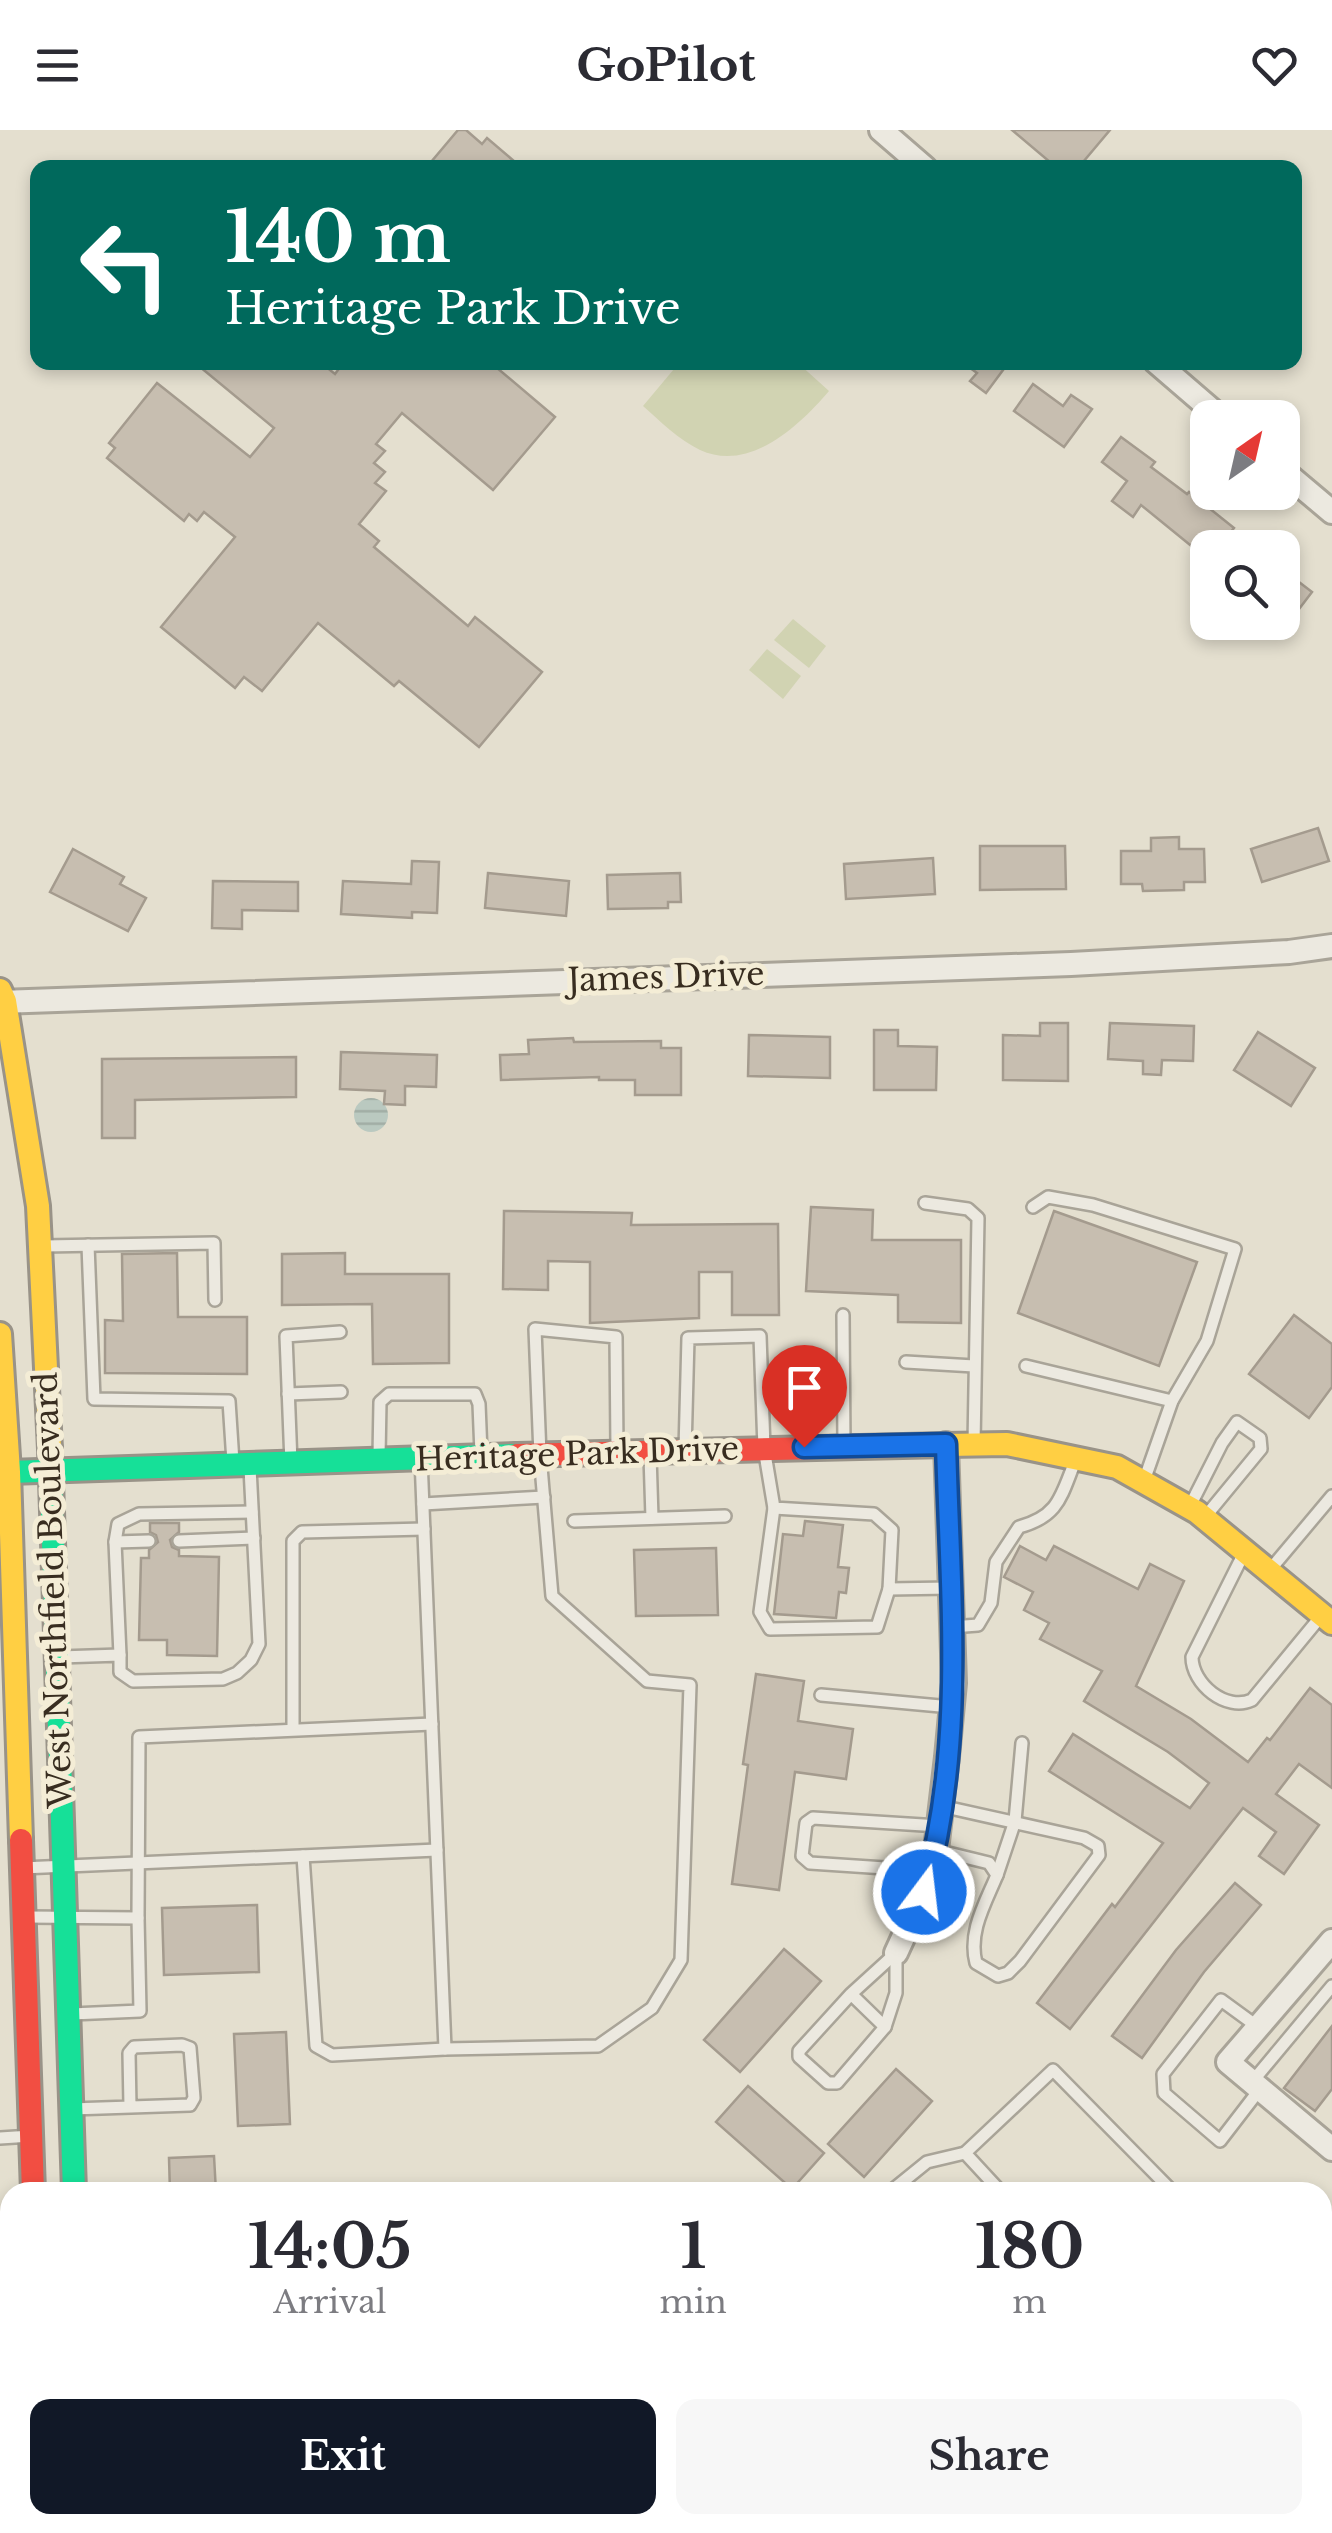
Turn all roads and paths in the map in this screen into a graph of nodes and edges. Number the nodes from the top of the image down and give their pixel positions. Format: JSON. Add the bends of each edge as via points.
{"nodes":[{"id":1,"x":881,"y":130,"type":"edge"},
{"id":2,"x":917,"y":160,"type":"edge"},
{"id":3,"x":1165,"y":370,"type":"edge"},
{"id":4,"x":1199,"y":400,"type":"edge"},
{"id":5,"x":1300,"y":485,"type":"edge"},
{"id":6,"x":1332,"y":512,"type":"edge"},
{"id":7,"x":1332,"y":946,"type":"edge"},
{"id":8,"x":2,"y":998,"type":"edge"},
{"id":9,"x":925,"y":1204,"type":"dead end"},
{"id":10,"x":1033,"y":1207,"type":"dead end"},
{"id":11,"x":40,"y":1246,"type":"junction"},
{"id":12,"x":88,"y":1246,"type":"junction"},
{"id":13,"x":215,"y":1300,"type":"dead end"},
{"id":14,"x":843,"y":1315,"type":"dead end"},
{"id":15,"x":340,"y":1332,"type":"dead end"},
{"id":16,"x":0,"y":1334,"type":"edge"},
{"id":17,"x":906,"y":1362,"type":"dead end"},
{"id":18,"x":974,"y":1366,"type":"junction"},
{"id":19,"x":1026,"y":1366,"type":"dead end"},
{"id":20,"x":341,"y":1392,"type":"dead end"},
{"id":21,"x":288,"y":1394,"type":"junction"},
{"id":22,"x":1172,"y":1400,"type":"junction"},
{"id":23,"x":946,"y":1444,"type":"junction"},
{"id":24,"x":974,"y":1444,"type":"junction"},
{"id":25,"x":844,"y":1446,"type":"junction"},
{"id":26,"x":764,"y":1448,"type":"junction"},
{"id":27,"x":685,"y":1450,"type":"junction"},
{"id":28,"x":650,"y":1451,"type":"junction"},
{"id":29,"x":617,"y":1452,"type":"junction"},
{"id":30,"x":540,"y":1455,"type":"junction"},
{"id":31,"x":482,"y":1457,"type":"junction"},
{"id":32,"x":1077,"y":1458,"type":"junction"},
{"id":33,"x":422,"y":1459,"type":"junction"},
{"id":34,"x":379,"y":1460,"type":"junction"},
{"id":35,"x":291,"y":1463,"type":"junction"},
{"id":36,"x":242,"y":1464,"type":"junction"},
{"id":37,"x":51,"y":1470,"type":"junction"},
{"id":38,"x":8,"y":1472,"type":"junction"},
{"id":39,"x":1144,"y":1482,"type":"junction"},
{"id":40,"x":1332,"y":1496,"type":"edge"},
{"id":41,"x":544,"y":1497,"type":"junction"},
{"id":42,"x":423,"y":1504,"type":"junction"},
{"id":43,"x":774,"y":1508,"type":"junction"},
{"id":44,"x":252,"y":1512,"type":"junction"},
{"id":45,"x":1197,"y":1513,"type":"junction"},
{"id":46,"x":725,"y":1516,"type":"dead end"},
{"id":47,"x":652,"y":1518,"type":"junction"},
{"id":48,"x":574,"y":1521,"type":"dead end"},
{"id":49,"x":424,"y":1529,"type":"junction"},
{"id":50,"x":254,"y":1538,"type":"junction"},
{"id":51,"x":179,"y":1540,"type":"dead end"},
{"id":52,"x":150,"y":1541,"type":"dead end"},
{"id":53,"x":116,"y":1542,"type":"junction"},
{"id":54,"x":1245,"y":1552,"type":"junction"},
{"id":55,"x":1269,"y":1571,"type":"junction"},
{"id":56,"x":950,"y":1588,"type":"junction"},
{"id":57,"x":889,"y":1589,"type":"junction"},
{"id":58,"x":1327,"y":1619,"type":"edge"},
{"id":59,"x":952,"y":1626,"type":"junction"},
{"id":60,"x":120,"y":1656,"type":"junction"},
{"id":61,"x":56,"y":1667,"type":"junction"},
{"id":62,"x":7,"y":1681,"type":"edge"},
{"id":63,"x":821,"y":1695,"type":"dead end"},
{"id":64,"x":951,"y":1707,"type":"junction"},
{"id":65,"x":432,"y":1724,"type":"junction"},
{"id":66,"x":293,"y":1729,"type":"junction"},
{"id":67,"x":1022,"y":1743,"type":"dead end"},
{"id":68,"x":940,"y":1816,"type":"junction"},
{"id":69,"x":1014,"y":1821,"type":"junction"},
{"id":70,"x":437,"y":1850,"type":"junction"},
{"id":71,"x":304,"y":1856,"type":"junction"},
{"id":72,"x":933,"y":1861,"type":"junction"},
{"id":73,"x":138,"y":1863,"type":"junction"},
{"id":74,"x":63,"y":1866,"type":"junction"},
{"id":75,"x":20,"y":1868,"type":"junction"},
{"id":76,"x":997,"y":1876,"type":"junction"},
{"id":77,"x":65,"y":1917,"type":"junction"},
{"id":78,"x":22,"y":1918,"type":"junction"},
{"id":79,"x":138,"y":1918,"type":"junction"},
{"id":80,"x":896,"y":1953,"type":"junction"},
{"id":81,"x":1328,"y":1954,"type":"edge"},
{"id":82,"x":1332,"y":1986,"type":"edge"},
{"id":83,"x":851,"y":1994,"type":"junction"},
{"id":84,"x":68,"y":2014,"type":"junction"},
{"id":85,"x":886,"y":2027,"type":"junction"},
{"id":86,"x":1258,"y":2027,"type":"junction"},
{"id":87,"x":445,"y":2049,"type":"junction"},
{"id":88,"x":1256,"y":2086,"type":"junction"},
{"id":89,"x":130,"y":2107,"type":"junction"},
{"id":90,"x":72,"y":2110,"type":"junction"},
{"id":91,"x":31,"y":2136,"type":"junction"},
{"id":92,"x":0,"y":2138,"type":"edge"},
{"id":93,"x":1332,"y":2149,"type":"edge"},
{"id":94,"x":965,"y":2152,"type":"junction"},
{"id":95,"x":33,"y":2182,"type":"edge"},
{"id":96,"x":74,"y":2182,"type":"edge"},
{"id":97,"x":902,"y":2182,"type":"edge"},
{"id":98,"x":992,"y":2182,"type":"edge"},
{"id":99,"x":1163,"y":2182,"type":"edge"}],
"edges":[{"from":1,"to":2,"type":"street"},
{"from":3,"to":4,"type":"street"},
{"from":5,"to":6,"type":"street"},
{"from":7,"to":8,"type":"street","name":"James Drive","via":[[1071,964]]},
{"from":8,"to":11,"type":"main road","name":"West Northfield Boulevard"},
{"from":9,"to":18,"type":"lane","via":[[968,1209],[978,1218]]},
{"from":10,"to":22,"type":"lane","via":[[1048,1197],[1093,1204],[1234,1249],[1207,1341]]},
{"from":11,"to":12,"type":"lane"},
{"from":11,"to":37,"type":"main road","name":"West Northfield Boulevard"},
{"from":12,"to":13,"type":"lane","via":[[214,1243]]},
{"from":12,"to":36,"type":"lane","via":[[94,1400],[229,1401]]},
{"from":14,"to":25,"type":"lane"},
{"from":15,"to":21,"type":"lane","via":[[286,1336]]},
{"from":16,"to":38,"type":"main road","name":"West Northfield Boulevard"},
{"from":17,"to":18,"type":"lane"},
{"from":18,"to":24,"type":"lane"},
{"from":19,"to":22,"type":"lane"},
{"from":20,"to":21,"type":"lane"},
{"from":21,"to":35,"type":"lane"},
{"from":22,"to":39,"type":"lane"},
{"from":23,"to":24,"type":"main road","name":"Heritage Park Drive"},
{"from":23,"to":25,"type":"main road","name":"Heritage Park Drive"},
{"from":23,"to":56,"type":"street"},
{"from":24,"to":32,"type":"main road","name":"Heritage Park Drive"},
{"from":25,"to":26,"type":"main road","name":"Heritage Park Drive"},
{"from":26,"to":27,"type":"main road","name":"Heritage Park Drive"},
{"from":26,"to":27,"type":"lane","via":[[760,1336],[688,1338]]},
{"from":26,"to":43,"type":"lane"},
{"from":27,"to":28,"type":"main road","name":"Heritage Park Drive"},
{"from":28,"to":29,"type":"main road","name":"Heritage Park Drive"},
{"from":28,"to":47,"type":"lane"},
{"from":29,"to":30,"type":"main road","name":"Heritage Park Drive"},
{"from":29,"to":30,"type":"lane","via":[[616,1337],[535,1330]]},
{"from":30,"to":31,"type":"main road","name":"Heritage Park Drive"},
{"from":30,"to":41,"type":"lane"},
{"from":31,"to":33,"type":"main road","name":"Heritage Park Drive"},
{"from":31,"to":34,"type":"lane","via":[[476,1394],[389,1394],[380,1402]]},
{"from":32,"to":39,"type":"main road","name":"Heritage Park Drive","via":[[1117,1467]]},
{"from":32,"to":59,"type":"lane","via":[[1056,1509],[1019,1527],[996,1562],[991,1603],[978,1625]]},
{"from":33,"to":34,"type":"main road","name":"Heritage Park Drive"},
{"from":33,"to":42,"type":"lane"},
{"from":34,"to":35,"type":"main road","name":"Heritage Park Drive"},
{"from":35,"to":36,"type":"main road","name":"Heritage Park Drive"},
{"from":36,"to":37,"type":"main road","name":"Heritage Park Drive"},
{"from":36,"to":44,"type":"lane"},
{"from":37,"to":38,"type":"main road","name":"Heritage Park Drive"},
{"from":37,"to":61,"type":"main road","name":"West Northfield Boulevard"},
{"from":38,"to":62,"type":"main road","name":"West Northfield Boulevard"},
{"from":39,"to":45,"type":"main road","name":"Heritage Park Drive"},
{"from":40,"to":55,"type":"lane"},
{"from":41,"to":42,"type":"lane"},
{"from":41,"to":87,"type":"lane","via":[[552,1596],[647,1681],[690,1685],[680,1960],[652,2008],[598,2046]]},
{"from":42,"to":49,"type":"lane"},
{"from":43,"to":57,"type":"lane","via":[[874,1514],[892,1530]]},
{"from":43,"to":57,"type":"lane","via":[[760,1612],[770,1629],[878,1628]]},
{"from":44,"to":50,"type":"lane"},
{"from":44,"to":53,"type":"lane","via":[[130,1516],[118,1524]]},
{"from":45,"to":45,"type":"lane","via":[[1222,1443],[1237,1422],[1260,1438],[1261,1449]]},
{"from":45,"to":54,"type":"main road","name":"Heritage Park Drive"},
{"from":46,"to":47,"type":"lane"},
{"from":47,"to":48,"type":"lane"},
{"from":49,"to":65,"type":"lane"},
{"from":49,"to":66,"type":"lane","via":[[302,1532],[292,1541]]},
{"from":50,"to":51,"type":"lane"},
{"from":50,"to":60,"type":"lane","via":[[259,1644],[237,1674],[133,1680],[120,1672]]},
{"from":52,"to":53,"type":"lane"},
{"from":53,"to":60,"type":"lane"},
{"from":54,"to":55,"type":"main road","name":"Heritage Park Drive"},
{"from":54,"to":58,"type":"lane","via":[[1192,1657],[1199,1682],[1242,1705]]},
{"from":55,"to":58,"type":"main road","name":"Heritage Park Drive"},
{"from":56,"to":57,"type":"lane"},
{"from":56,"to":59,"type":"street"},
{"from":59,"to":64,"type":"street"},
{"from":60,"to":61,"type":"lane"},
{"from":61,"to":62,"type":"main road"},
{"from":61,"to":74,"type":"main road","name":"West Northfield Boulevard"},
{"from":62,"to":75,"type":"main road","name":"West Northfield Boulevard"},
{"from":63,"to":64,"type":"lane"},
{"from":64,"to":68,"type":"street"},
{"from":65,"to":66,"type":"lane"},
{"from":65,"to":70,"type":"lane"},
{"from":66,"to":73,"type":"lane","via":[[139,1737]]},
{"from":67,"to":69,"type":"lane"},
{"from":68,"to":69,"type":"lane"},
{"from":68,"to":72,"type":"street"},
{"from":68,"to":72,"type":"lane","via":[[806,1823],[802,1856],[810,1863]]},
{"from":69,"to":76,"type":"lane"},
{"from":69,"to":76,"type":"lane","via":[[1084,1838],[1098,1846],[1099,1855],[1020,1961],[998,1976],[976,1963],[972,1947]]},
{"from":70,"to":71,"type":"lane"},
{"from":70,"to":87,"type":"lane"},
{"from":71,"to":73,"type":"lane"},
{"from":71,"to":87,"type":"lane","via":[[316,2046],[332,2054]]},
{"from":72,"to":76,"type":"lane","via":[[988,1863]]},
{"from":72,"to":80,"type":"street"},
{"from":73,"to":74,"type":"lane"},
{"from":73,"to":79,"type":"lane"},
{"from":74,"to":75,"type":"lane"},
{"from":74,"to":77,"type":"main road","name":"West Northfield Boulevard"},
{"from":75,"to":78,"type":"main road","name":"West Northfield Boulevard"},
{"from":77,"to":78,"type":"lane"},
{"from":77,"to":79,"type":"lane"},
{"from":77,"to":84,"type":"main road","name":"West Northfield Boulevard"},
{"from":78,"to":91,"type":"main road","name":"West Northfield Boulevard"},
{"from":79,"to":84,"type":"lane","via":[[140,2011]]},
{"from":80,"to":83,"type":"lane"},
{"from":80,"to":85,"type":"lane","via":[[896,1993]]},
{"from":81,"to":86,"type":"street"},
{"from":82,"to":88,"type":"lane"},
{"from":83,"to":85,"type":"lane"},
{"from":83,"to":85,"type":"lane","via":[[799,2057],[836,2083]]},
{"from":84,"to":90,"type":"main road","name":"West Northfield Boulevard"},
{"from":86,"to":88,"type":"street","via":[[1228,2062]]},
{"from":86,"to":88,"type":"lane","via":[[1221,2000],[1163,2074],[1164,2093],[1220,2142]]},
{"from":88,"to":93,"type":"street"},
{"from":89,"to":89,"type":"lane","via":[[190,2105],[190,2048],[134,2047]]},
{"from":89,"to":90,"type":"lane"},
{"from":90,"to":96,"type":"main road","name":"West Northfield Boulevard"},
{"from":91,"to":92,"type":"lane"},
{"from":91,"to":95,"type":"main road","name":"West Northfield Boulevard"},
{"from":94,"to":97,"type":"lane","via":[[926,2162]]},
{"from":94,"to":98,"type":"lane"},
{"from":94,"to":99,"type":"lane","via":[[1053,2070]]}]}
